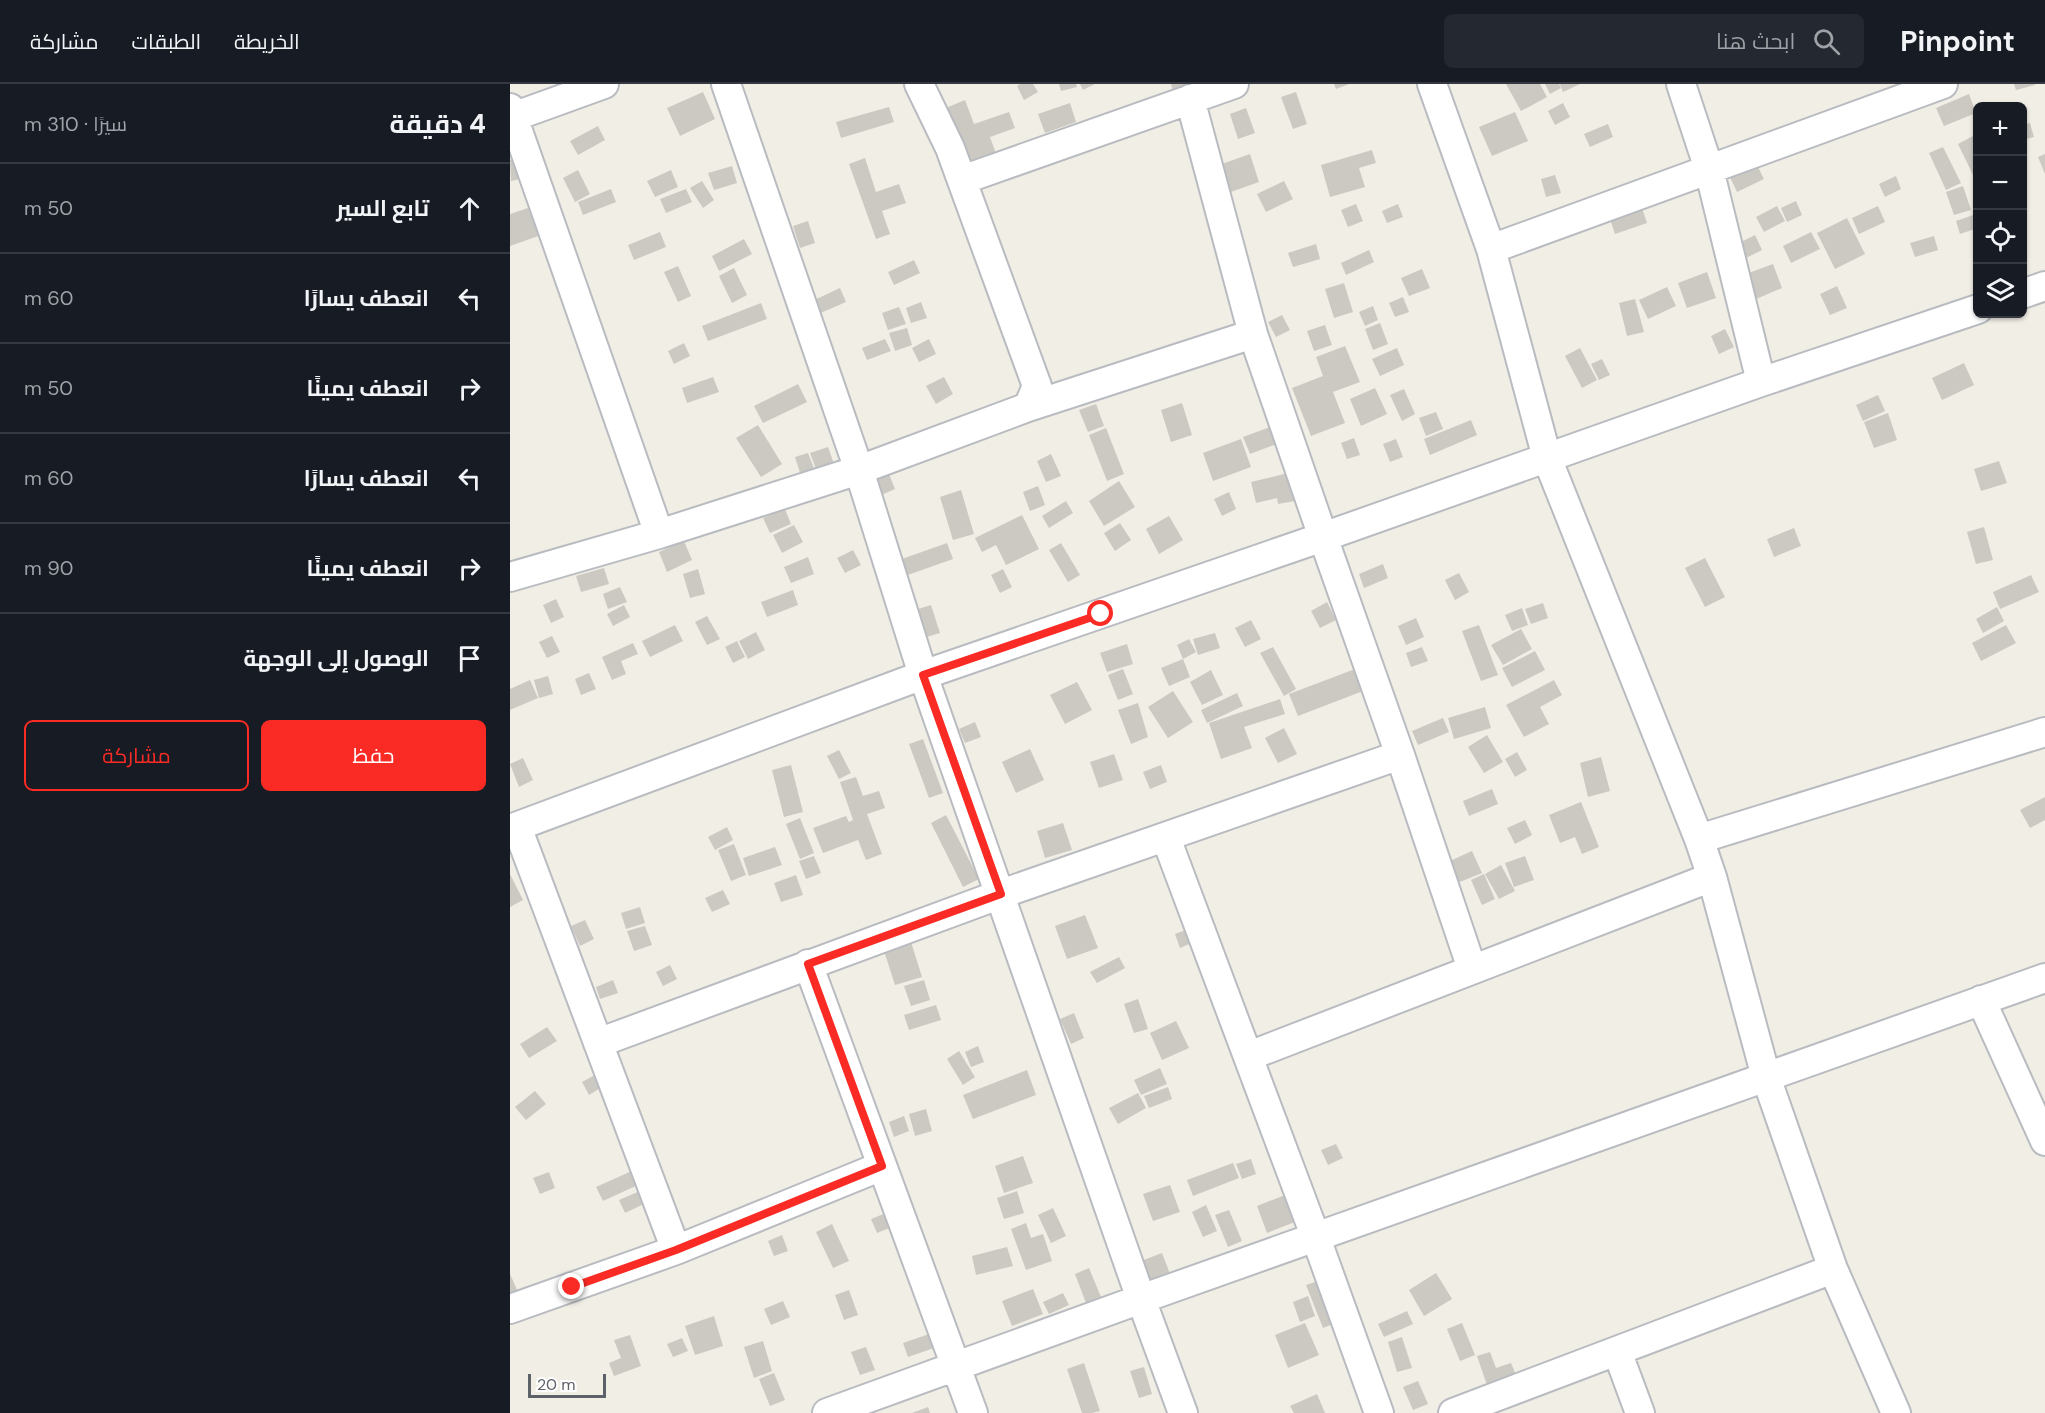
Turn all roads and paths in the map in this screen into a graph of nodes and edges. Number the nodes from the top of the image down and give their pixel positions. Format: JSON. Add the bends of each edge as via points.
{"nodes":[{"id":1,"x":604,"y":84,"type":"edge"},
{"id":2,"x":726,"y":84,"type":"edge"},
{"id":3,"x":920,"y":84,"type":"edge"},
{"id":4,"x":1234,"y":84,"type":"edge"},
{"id":5,"x":1432,"y":84,"type":"edge"},
{"id":6,"x":1681,"y":84,"type":"edge"},
{"id":7,"x":1929,"y":86,"type":"edge"},
{"id":8,"x":1190,"y":99,"type":"junction"},
{"id":9,"x":511,"y":115,"type":"edge"},
{"id":10,"x":1709,"y":169,"type":"junction"},
{"id":11,"x":962,"y":180,"type":"junction"},
{"id":12,"x":1491,"y":249,"type":"junction"},
{"id":13,"x":2045,"y":286,"type":"edge"},
{"id":14,"x":2027,"y":292,"type":"edge"},
{"id":15,"x":1973,"y":310,"type":"edge"},
{"id":16,"x":1253,"y":334,"type":"junction"},
{"id":17,"x":1761,"y":382,"type":"junction"},
{"id":18,"x":1028,"y":407,"type":"junction"},
{"id":19,"x":1547,"y":458,"type":"junction"},
{"id":20,"x":859,"y":470,"type":"junction"},
{"id":21,"x":659,"y":534,"type":"junction"},
{"id":22,"x":1323,"y":537,"type":"junction"},
{"id":23,"x":510,"y":577,"type":"edge"},
{"id":24,"x":923,"y":675,"type":"junction"},
{"id":25,"x":2045,"y":732,"type":"edge"},
{"id":26,"x":1400,"y":755,"type":"junction"},
{"id":27,"x":513,"y":828,"type":"edge"},
{"id":28,"x":1166,"y":838,"type":"junction"},
{"id":29,"x":1698,"y":839,"type":"junction"},
{"id":30,"x":1712,"y":877,"type":"junction"},
{"id":31,"x":1001,"y":894,"type":"junction"},
{"id":32,"x":808,"y":964,"type":"junction"},
{"id":33,"x":1472,"y":969,"type":"junction"},
{"id":34,"x":2045,"y":978,"type":"edge"},
{"id":35,"x":1981,"y":1000,"type":"junction"},
{"id":36,"x":598,"y":1043,"type":"junction"},
{"id":37,"x":1248,"y":1056,"type":"junction"},
{"id":38,"x":1766,"y":1077,"type":"junction"},
{"id":39,"x":2045,"y":1141,"type":"edge"},
{"id":40,"x":882,"y":1166,"type":"junction"},
{"id":41,"x":1316,"y":1238,"type":"junction"},
{"id":42,"x":676,"y":1250,"type":"junction"},
{"id":43,"x":1833,"y":1269,"type":"junction"},
{"id":44,"x":1141,"y":1299,"type":"junction"},
{"id":45,"x":510,"y":1309,"type":"edge"},
{"id":46,"x":1617,"y":1351,"type":"junction"},
{"id":47,"x":956,"y":1367,"type":"junction"},
{"id":48,"x":827,"y":1413,"type":"edge"},
{"id":49,"x":973,"y":1413,"type":"edge"},
{"id":50,"x":1183,"y":1413,"type":"edge"},
{"id":51,"x":1379,"y":1413,"type":"edge"},
{"id":52,"x":1453,"y":1413,"type":"edge"},
{"id":53,"x":1640,"y":1413,"type":"edge"},
{"id":54,"x":1896,"y":1413,"type":"edge"}],
"edges":[{"from":1,"to":9,"type":"street"},
{"from":2,"to":20,"type":"street"},
{"from":3,"to":11,"type":"street"},
{"from":4,"to":8,"type":"street"},
{"from":5,"to":12,"type":"street"},
{"from":6,"to":10,"type":"street"},
{"from":7,"to":10,"type":"street"},
{"from":8,"to":11,"type":"street"},
{"from":8,"to":16,"type":"street"},
{"from":9,"to":21,"type":"street"},
{"from":10,"to":12,"type":"street"},
{"from":10,"to":17,"type":"street"},
{"from":11,"to":18,"type":"street","via":[[1037,386]]},
{"from":12,"to":19,"type":"street"},
{"from":13,"to":14,"type":"street"},
{"from":15,"to":17,"type":"street"},
{"from":16,"to":18,"type":"street"},
{"from":16,"to":22,"type":"street"},
{"from":17,"to":19,"type":"street"},
{"from":18,"to":20,"type":"street"},
{"from":19,"to":22,"type":"street"},
{"from":19,"to":29,"type":"street"},
{"from":20,"to":21,"type":"street"},
{"from":20,"to":24,"type":"street"},
{"from":21,"to":23,"type":"street"},
{"from":22,"to":24,"type":"street"},
{"from":22,"to":26,"type":"street"},
{"from":24,"to":27,"type":"street"},
{"from":24,"to":31,"type":"street"},
{"from":25,"to":29,"type":"street"},
{"from":26,"to":28,"type":"street"},
{"from":26,"to":33,"type":"street"},
{"from":27,"to":36,"type":"street"},
{"from":28,"to":31,"type":"street"},
{"from":28,"to":37,"type":"street"},
{"from":29,"to":30,"type":"street"},
{"from":30,"to":33,"type":"street"},
{"from":30,"to":38,"type":"street"},
{"from":31,"to":32,"type":"street"},
{"from":31,"to":44,"type":"street"},
{"from":32,"to":36,"type":"street"},
{"from":32,"to":40,"type":"street"},
{"from":33,"to":37,"type":"street"},
{"from":34,"to":35,"type":"street"},
{"from":35,"to":38,"type":"street"},
{"from":35,"to":39,"type":"street"},
{"from":36,"to":42,"type":"street"},
{"from":37,"to":41,"type":"street"},
{"from":38,"to":41,"type":"street"},
{"from":38,"to":43,"type":"street"},
{"from":40,"to":42,"type":"street"},
{"from":40,"to":47,"type":"street"},
{"from":41,"to":44,"type":"street"},
{"from":41,"to":51,"type":"street"},
{"from":42,"to":45,"type":"street"},
{"from":43,"to":46,"type":"street"},
{"from":43,"to":54,"type":"street"},
{"from":44,"to":47,"type":"street"},
{"from":44,"to":50,"type":"street"},
{"from":46,"to":52,"type":"street"},
{"from":46,"to":53,"type":"street"},
{"from":47,"to":48,"type":"street"},
{"from":47,"to":49,"type":"street"}]}
